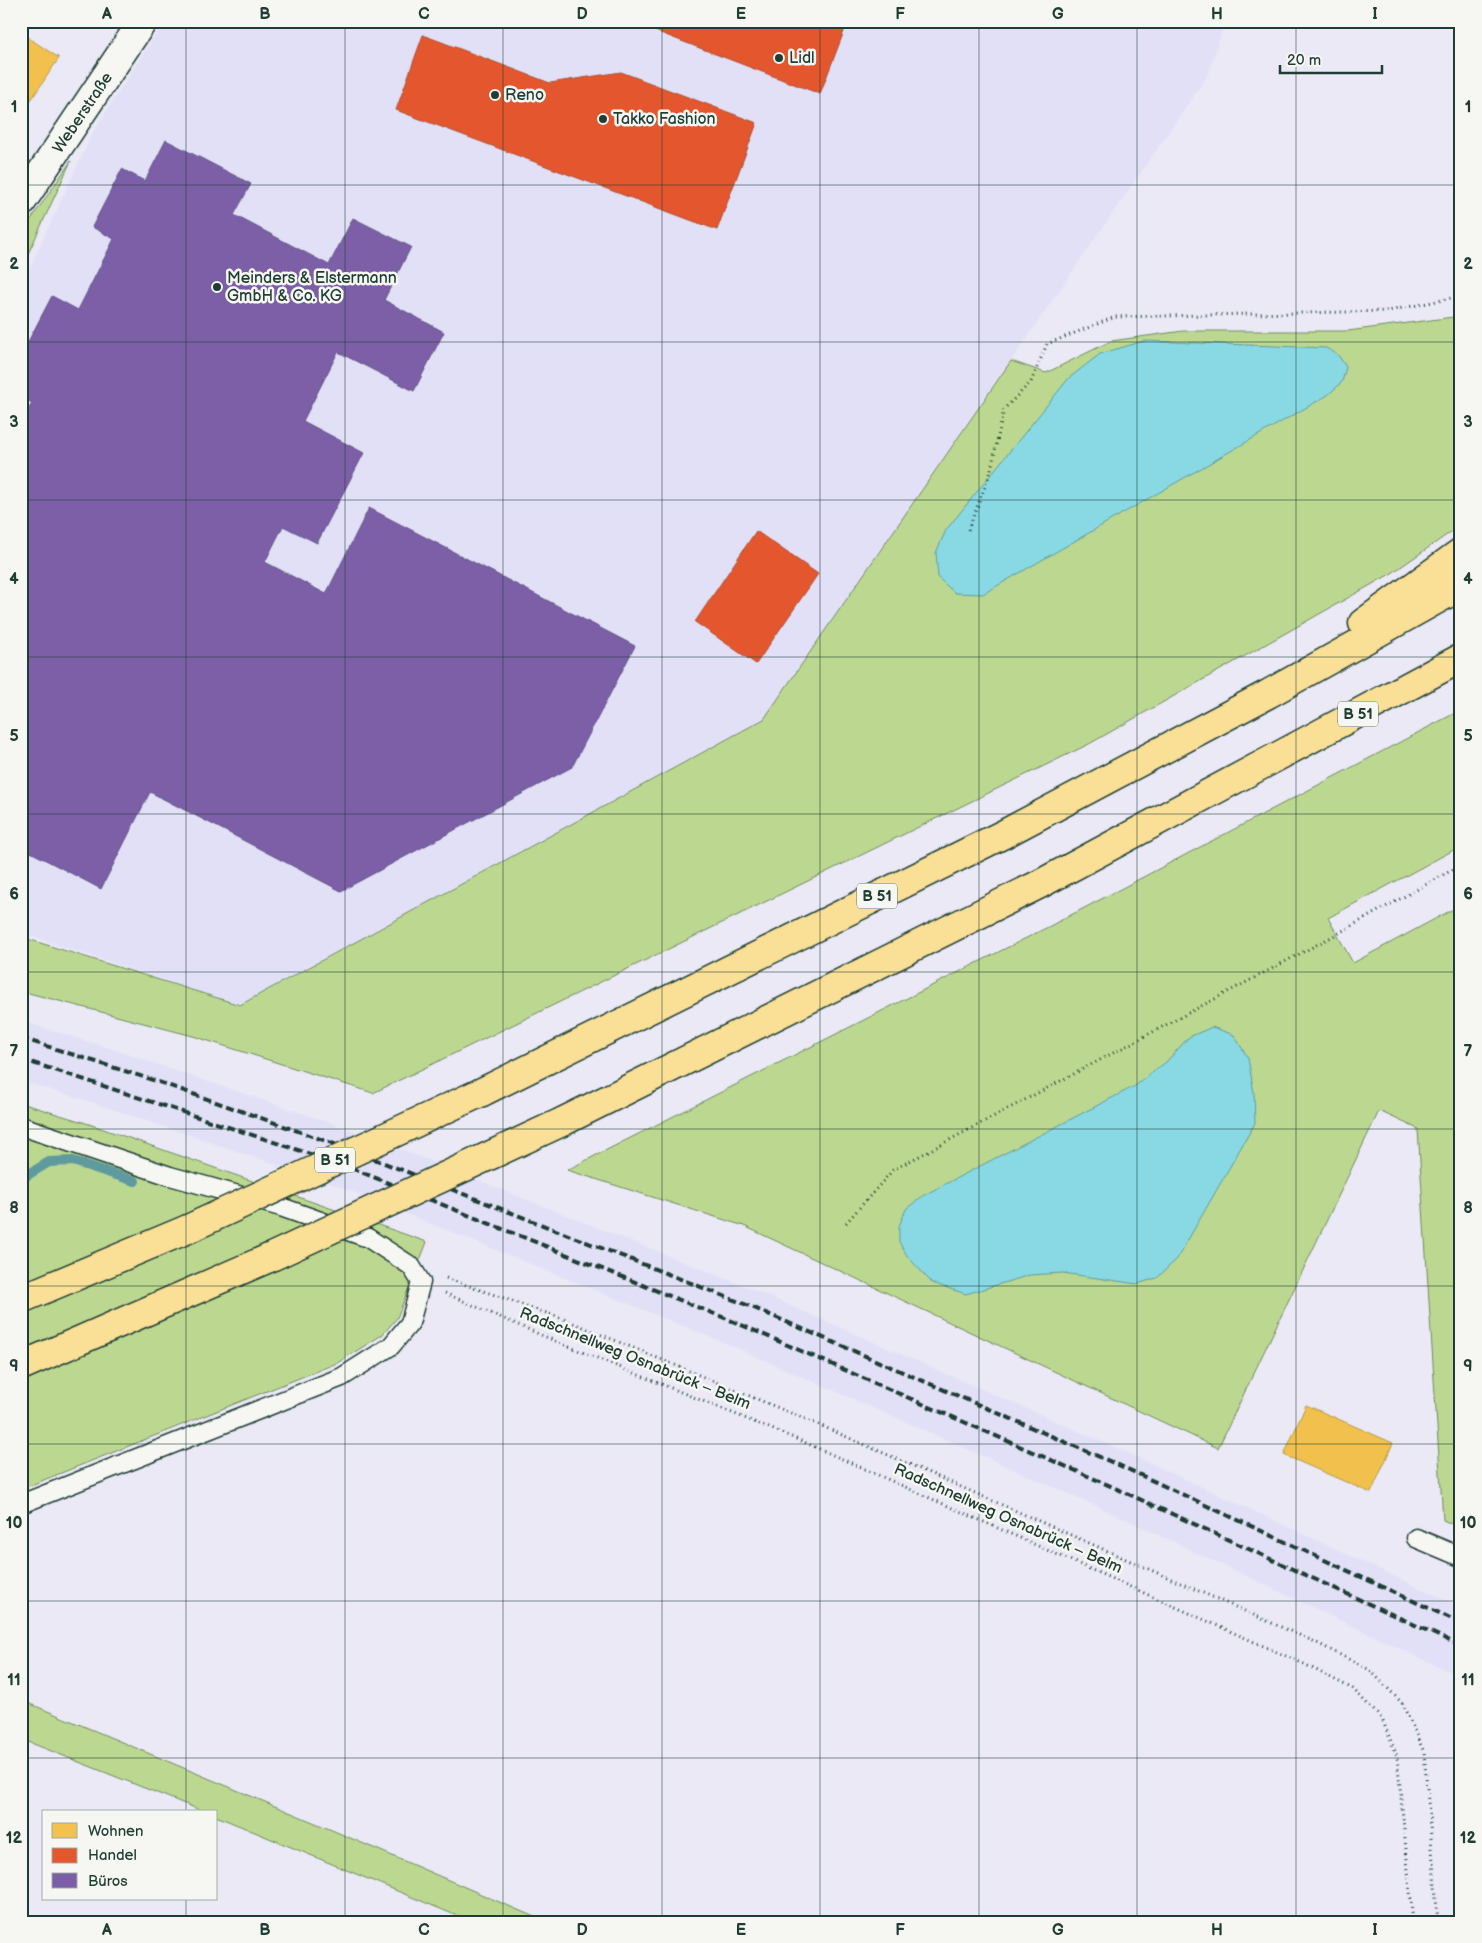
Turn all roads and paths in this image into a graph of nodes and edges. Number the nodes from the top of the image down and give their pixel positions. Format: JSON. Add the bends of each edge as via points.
{"nodes":[{"id":1,"x":143,"y":21,"type":"edge"},
{"id":2,"x":21,"y":203,"type":"edge"},
{"id":3,"x":1461,"y":296,"type":"edge"},
{"id":4,"x":968,"y":530,"type":"dead end"},
{"id":5,"x":1461,"y":552,"type":"edge"},
{"id":6,"x":1461,"y":586,"type":"edge"},
{"id":7,"x":1461,"y":658,"type":"edge"},
{"id":8,"x":1268,"y":694,"type":"junction"},
{"id":9,"x":1461,"y":865,"type":"edge"},
{"id":10,"x":21,"y":1126,"type":"edge"},
{"id":11,"x":846,"y":1223,"type":"dead end"},
{"id":12,"x":411,"y":1266,"type":"junction"},
{"id":13,"x":421,"y":1282,"type":"junction"},
{"id":14,"x":21,"y":1299,"type":"edge"},
{"id":15,"x":21,"y":1366,"type":"edge"},
{"id":16,"x":21,"y":1504,"type":"edge"},
{"id":17,"x":1416,"y":1538,"type":"dead end"},
{"id":18,"x":1461,"y":1556,"type":"edge"},
{"id":19,"x":1413,"y":1922,"type":"edge"},
{"id":20,"x":1438,"y":1922,"type":"edge"}],
"edges":[{"from":1,"to":2,"type":"street","name":"Weberstraße"},
{"from":3,"to":4,"type":"path","via":[[1388,311],[1115,317],[1047,344],[1031,382],[1004,409],[990,474]]},
{"from":5,"to":8,"type":"highway"},
{"from":6,"to":8,"type":"highway","number":"B 51"},
{"from":7,"to":15,"type":"highway","number":"B 51","bridge":true,"via":[[1040,884],[562,1122],[269,1258]]},
{"from":8,"to":14,"type":"highway","number":"B 51","bridge":true,"via":[[1004,834],[482,1092],[188,1229]]},
{"from":9,"to":11,"type":"path","via":[[893,1170]]},
{"from":10,"to":12,"type":"lane","via":[[170,1176],[281,1207],[368,1238]]},
{"from":12,"to":13,"type":"lane"},
{"from":12,"to":20,"type":"path","via":[[561,1318],[815,1422],[1314,1641],[1370,1670],[1402,1703],[1424,1752]]},
{"from":13,"to":16,"type":"lane","via":[[410,1323],[391,1346],[342,1377]]},
{"from":13,"to":19,"type":"path","name":"Radschnellweg Osnabrück – Belm","via":[[548,1338],[806,1443],[1295,1660],[1353,1689],[1382,1719],[1397,1756]]},
{"from":17,"to":18,"type":"lane"}]}
